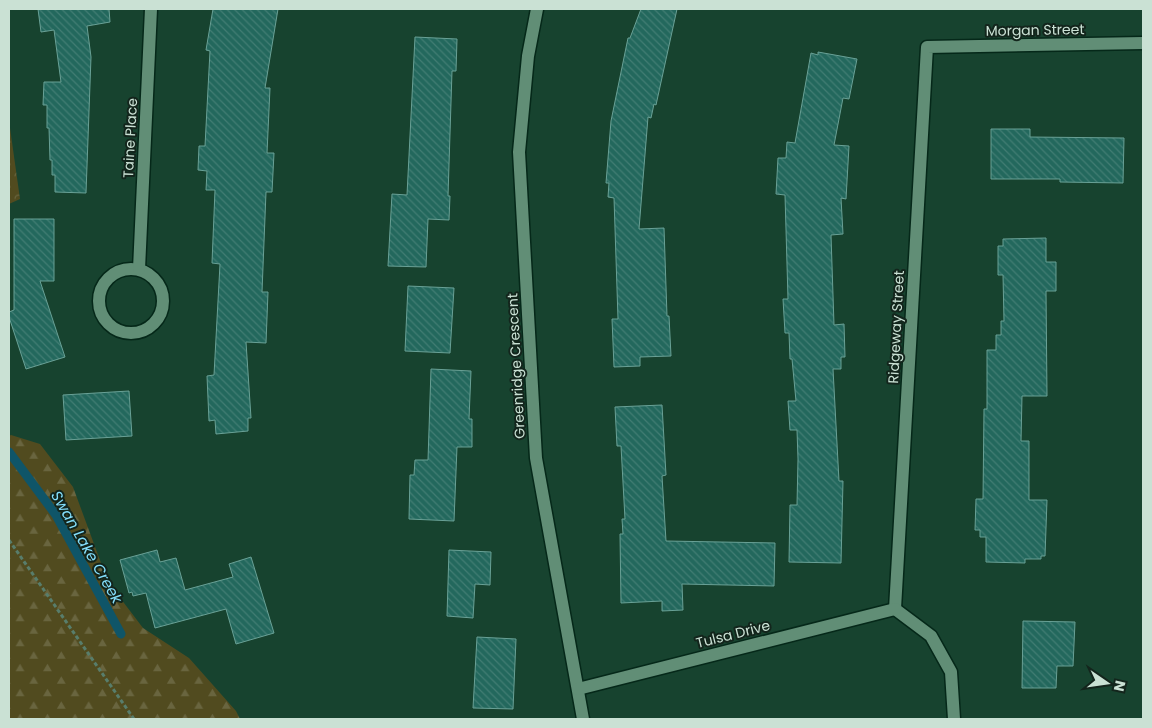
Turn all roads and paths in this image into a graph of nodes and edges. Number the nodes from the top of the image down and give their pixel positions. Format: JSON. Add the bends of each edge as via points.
{"nodes":[{"id":1,"x":151,"y":9,"type":"edge"},
{"id":2,"x":537,"y":9,"type":"edge"},
{"id":3,"x":1143,"y":43,"type":"edge"},
{"id":4,"x":926,"y":47,"type":"joint"},
{"id":5,"x":139,"y":269,"type":"junction"},
{"id":6,"x":9,"y":540,"type":"edge"},
{"id":7,"x":895,"y":609,"type":"junction"},
{"id":8,"x":578,"y":689,"type":"junction"},
{"id":9,"x":134,"y":719,"type":"edge"},
{"id":10,"x":583,"y":719,"type":"edge"},
{"id":11,"x":954,"y":719,"type":"edge"}],
"edges":[{"from":1,"to":5,"type":"street","name":"Taine Place"},
{"from":2,"to":8,"type":"street","name":"Greenridge Crescent","via":[[528,56],[519,152],[536,458]]},
{"from":3,"to":4,"type":"street","name":"Morgan Street"},
{"from":4,"to":7,"type":"street","name":"Ridgeway Street"},
{"from":5,"to":5,"type":"street","via":[[124,269],[110,276],[100,288],[98,304],[103,319],[115,330],[130,334],[145,330],[157,320],[164,306],[162,290],[153,277]]},
{"from":6,"to":9,"type":"path"},
{"from":7,"to":8,"type":"street","name":"Tulsa Drive"},
{"from":7,"to":11,"type":"street","via":[[931,636],[951,672]]},
{"from":8,"to":10,"type":"street","name":"Greenridge Crescent"}]}
